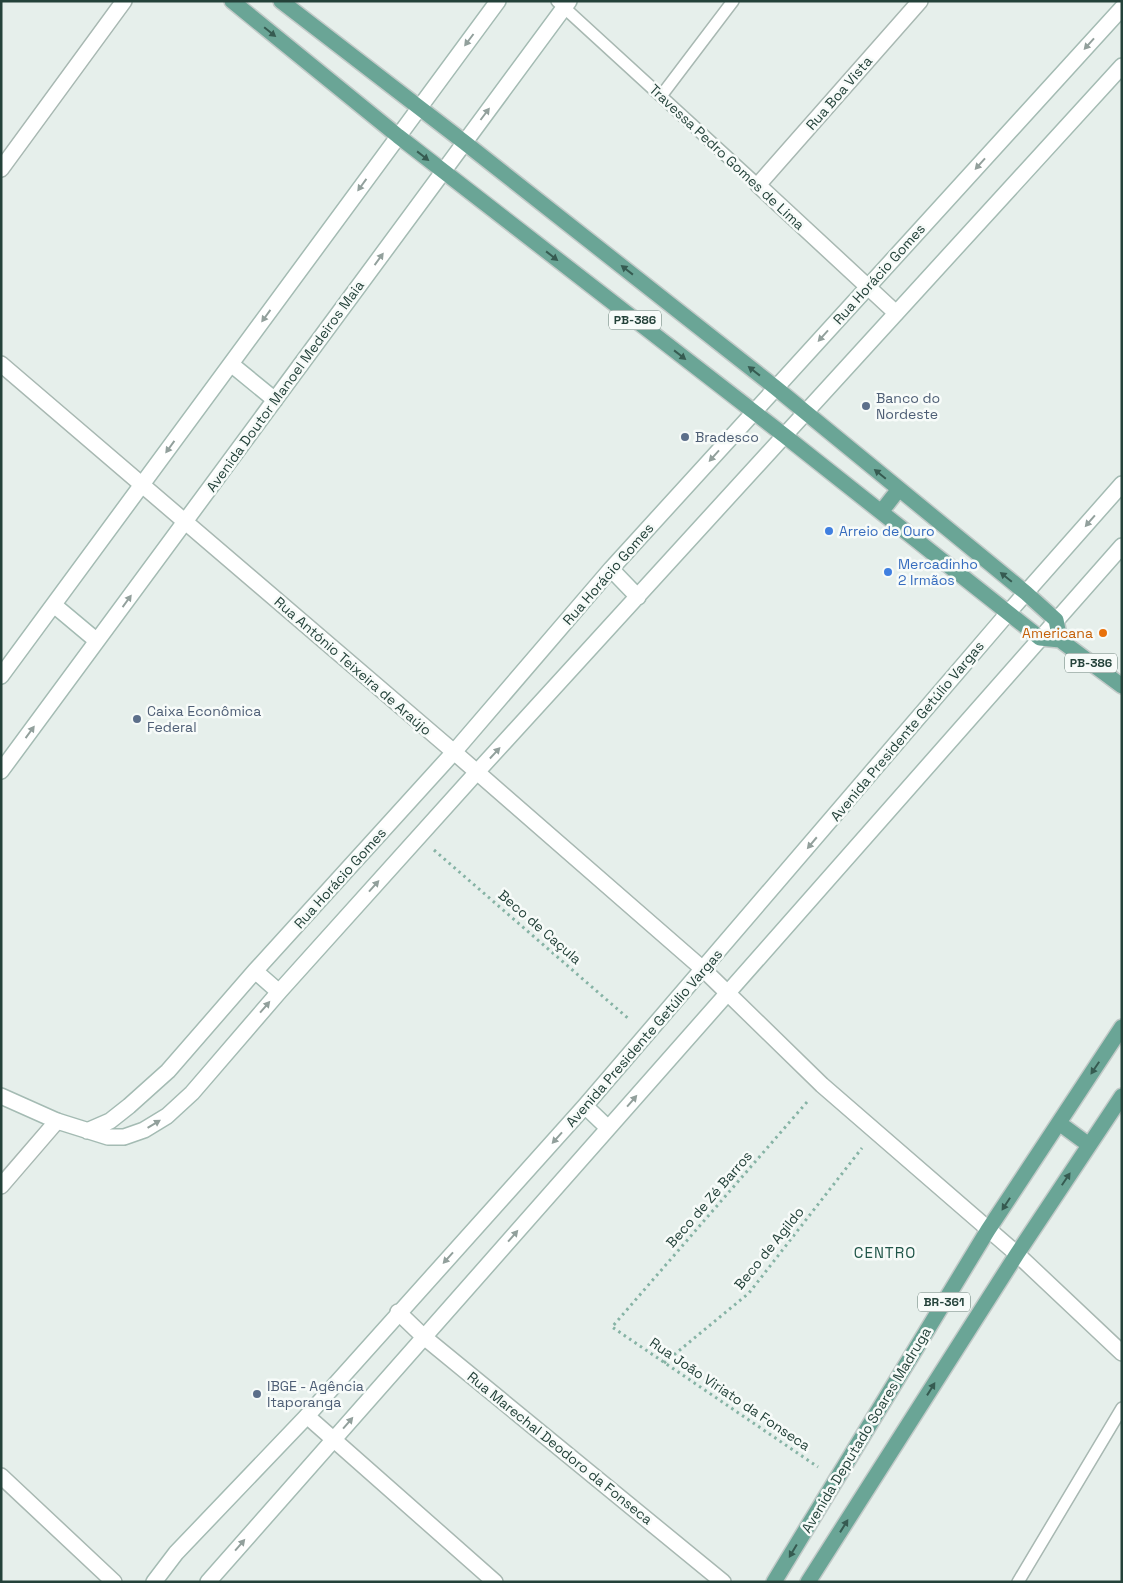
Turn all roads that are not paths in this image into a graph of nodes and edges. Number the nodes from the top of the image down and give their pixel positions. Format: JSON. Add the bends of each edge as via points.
{"nodes":[{"id":1,"x":124,"y":1,"type":"edge"},
{"id":2,"x":232,"y":1,"type":"edge"},
{"id":3,"x":281,"y":1,"type":"edge"},
{"id":4,"x":498,"y":1,"type":"edge"},
{"id":5,"x":733,"y":1,"type":"edge"},
{"id":6,"x":920,"y":1,"type":"edge"},
{"id":7,"x":564,"y":3,"type":"edge"},
{"id":8,"x":1122,"y":8,"type":"edge"},
{"id":9,"x":1122,"y":66,"type":"edge"},
{"id":10,"x":661,"y":96,"type":"junction"},
{"id":11,"x":418,"y":109,"type":"junction"},
{"id":12,"x":398,"y":136,"type":"junction"},
{"id":13,"x":464,"y":142,"type":"junction"},
{"id":14,"x":1,"y":169,"type":"edge"},
{"id":15,"x":443,"y":172,"type":"junction"},
{"id":16,"x":758,"y":186,"type":"junction"},
{"id":17,"x":867,"y":287,"type":"junction"},
{"id":18,"x":896,"y":313,"type":"junction"},
{"id":19,"x":1,"y":364,"type":"edge"},
{"id":20,"x":230,"y":364,"type":"junction"},
{"id":21,"x":776,"y":388,"type":"junction"},
{"id":22,"x":275,"y":400,"type":"junction"},
{"id":23,"x":754,"y":412,"type":"junction"},
{"id":24,"x":806,"y":412,"type":"junction"},
{"id":25,"x":785,"y":436,"type":"junction"},
{"id":26,"x":1122,"y":484,"type":"edge"},
{"id":27,"x":142,"y":485,"type":"junction"},
{"id":28,"x":899,"y":490,"type":"junction"},
{"id":29,"x":881,"y":512,"type":"junction"},
{"id":30,"x":185,"y":522,"type":"junction"},
{"id":31,"x":1122,"y":546,"type":"edge"},
{"id":32,"x":611,"y":569,"type":"junction"},
{"id":33,"x":1026,"y":593,"type":"junction"},
{"id":34,"x":638,"y":596,"type":"junction"},
{"id":35,"x":54,"y":605,"type":"junction"},
{"id":36,"x":1008,"y":612,"type":"junction"},
{"id":37,"x":1056,"y":620,"type":"junction"},
{"id":38,"x":1040,"y":638,"type":"junction"},
{"id":39,"x":1060,"y":640,"type":"junction"},
{"id":40,"x":97,"y":641,"type":"junction"},
{"id":41,"x":1,"y":676,"type":"edge"},
{"id":42,"x":1122,"y":686,"type":"edge"},
{"id":43,"x":454,"y":752,"type":"junction"},
{"id":44,"x":1,"y":771,"type":"edge"},
{"id":45,"x":477,"y":772,"type":"junction"},
{"id":46,"x":704,"y":970,"type":"junction"},
{"id":47,"x":255,"y":971,"type":"junction"},
{"id":48,"x":278,"y":992,"type":"junction"},
{"id":49,"x":728,"y":993,"type":"junction"},
{"id":50,"x":1122,"y":1027,"type":"edge"},
{"id":51,"x":1,"y":1096,"type":"edge"},
{"id":52,"x":1122,"y":1096,"type":"edge"},
{"id":53,"x":585,"y":1106,"type":"junction"},
{"id":54,"x":57,"y":1121,"type":"junction"},
{"id":55,"x":1058,"y":1123,"type":"junction"},
{"id":56,"x":608,"y":1128,"type":"junction"},
{"id":57,"x":88,"y":1131,"type":"junction"},
{"id":58,"x":1089,"y":1145,"type":"junction"},
{"id":59,"x":1,"y":1186,"type":"edge"},
{"id":60,"x":988,"y":1230,"type":"junction"},
{"id":61,"x":1016,"y":1254,"type":"junction"},
{"id":62,"x":398,"y":1312,"type":"junction"},
{"id":63,"x":424,"y":1337,"type":"junction"},
{"id":64,"x":1122,"y":1354,"type":"edge"},
{"id":65,"x":1122,"y":1408,"type":"edge"},
{"id":66,"x":306,"y":1416,"type":"junction"},
{"id":67,"x":333,"y":1440,"type":"junction"},
{"id":68,"x":1,"y":1476,"type":"edge"},
{"id":69,"x":114,"y":1582,"type":"edge"},
{"id":70,"x":154,"y":1582,"type":"edge"},
{"id":71,"x":208,"y":1582,"type":"edge"},
{"id":72,"x":495,"y":1582,"type":"edge"},
{"id":73,"x":723,"y":1582,"type":"edge"},
{"id":74,"x":774,"y":1582,"type":"edge"},
{"id":75,"x":808,"y":1582,"type":"edge"},
{"id":76,"x":1018,"y":1582,"type":"edge"}],
"edges":[{"from":1,"to":14,"type":"street"},
{"from":2,"to":12,"type":"main road","number":"PB-386","one_way":true},
{"from":3,"to":11,"type":"main road","number":"PB-386"},
{"from":4,"to":11,"type":"street","one_way":true},
{"from":5,"to":10,"type":"lane"},
{"from":6,"to":16,"type":"street","name":"Rua Boa Vista"},
{"from":7,"to":10,"type":"lane","name":"Travessa Pedro Gomes de Lima"},
{"from":13,"to":7,"type":"street","name":"Avenida Doutor Manoel Medeiros Maia","one_way":true},
{"from":8,"to":17,"type":"street","name":"Rua Horácio Gomes","one_way":true},
{"from":9,"to":18,"type":"street"},
{"from":10,"to":16,"type":"lane","name":"Travessa Pedro Gomes de Lima"},
{"from":11,"to":12,"type":"street"},
{"from":11,"to":13,"type":"main road","number":"PB-386"},
{"from":12,"to":15,"type":"main road","number":"PB-386","one_way":true},
{"from":12,"to":20,"type":"street","one_way":true},
{"from":13,"to":15,"type":"street","name":"Avenida Doutor Manoel Medeiros Maia"},
{"from":21,"to":13,"type":"main road","number":"PB-386","one_way":true},
{"from":22,"to":15,"type":"street","name":"Avenida Doutor Manoel Medeiros Maia","one_way":true},
{"from":15,"to":23,"type":"main road","number":"PB-386","one_way":true},
{"from":16,"to":17,"type":"street","name":"Travessa Pedro Gomes de Lima"},
{"from":17,"to":18,"type":"street","name":"Travessa Pedro Gomes de Lima"},
{"from":17,"to":21,"type":"street","name":"Rua Horácio Gomes","one_way":true},
{"from":18,"to":24,"type":"street"},
{"from":19,"to":27,"type":"street","name":"Rua António Teixeira de Araújo"},
{"from":20,"to":22,"type":"street"},
{"from":20,"to":27,"type":"street","one_way":true},
{"from":21,"to":23,"type":"street","name":"Rua Horácio Gomes"},
{"from":21,"to":24,"type":"main road","number":"PB-386"},
{"from":22,"to":30,"type":"street","name":"Avenida Doutor Manoel Medeiros Maia"},
{"from":23,"to":25,"type":"main road","number":"PB-386"},
{"from":23,"to":32,"type":"street","name":"Rua Horácio Gomes","one_way":true},
{"from":24,"to":25,"type":"street"},
{"from":28,"to":24,"type":"main road","number":"PB-386","one_way":true},
{"from":25,"to":29,"type":"main road","number":"PB-386"},
{"from":25,"to":34,"type":"street"},
{"from":26,"to":33,"type":"street","name":"Avenida Presidente Getúlio Vargas","one_way":true},
{"from":27,"to":30,"type":"street","name":"Rua António Teixeira de Araújo"},
{"from":27,"to":35,"type":"street"},
{"from":28,"to":29,"type":"main road"},
{"from":33,"to":28,"type":"main road","number":"PB-386","one_way":true},
{"from":29,"to":36,"type":"main road","number":"PB-386"},
{"from":40,"to":30,"type":"street","name":"Avenida Doutor Manoel Medeiros Maia","one_way":true},
{"from":30,"to":43,"type":"street","name":"Rua António Teixeira de Araújo"},
{"from":31,"to":37,"type":"street"},
{"from":32,"to":34,"type":"street"},
{"from":32,"to":43,"type":"street","name":"Rua Horácio Gomes"},
{"from":33,"to":36,"type":"street","name":"Avenida Presidente Getúlio Vargas"},
{"from":33,"to":37,"type":"main road","number":"PB-386"},
{"from":45,"to":34,"type":"street","one_way":true},
{"from":35,"to":40,"type":"street"},
{"from":35,"to":41,"type":"street"},
{"from":36,"to":38,"type":"main road","number":"PB-386"},
{"from":36,"to":46,"type":"street","name":"Avenida Presidente Getúlio Vargas","one_way":true},
{"from":37,"to":38,"type":"street"},
{"from":37,"to":39,"type":"main road","number":"PB-386"},
{"from":38,"to":39,"type":"main road","number":"PB-386"},
{"from":38,"to":49,"type":"street"},
{"from":39,"to":42,"type":"main road","number":"PB-386"},
{"from":44,"to":40,"type":"street","name":"Avenida Doutor Manoel Medeiros Maia","one_way":true},
{"from":43,"to":45,"type":"street","name":"Rua António Teixeira de Araújo"},
{"from":43,"to":47,"type":"street","name":"Rua Horácio Gomes"},
{"from":45,"to":46,"type":"street","name":"Rua António Teixeira de Araújo"},
{"from":48,"to":45,"type":"street","one_way":true},
{"from":46,"to":49,"type":"street","name":"Rua António Teixeira de Araújo"},
{"from":46,"to":53,"type":"street","name":"Avenida Presidente Getúlio Vargas"},
{"from":47,"to":48,"type":"street"},
{"from":47,"to":57,"type":"street","name":"Rua Horácio Gomes","via":[[168,1071],[110,1121]]},
{"from":57,"to":48,"type":"street","one_way":true,"via":[[108,1137],[124,1137],[167,1116],[192,1093]]},
{"from":56,"to":49,"type":"street","one_way":true},
{"from":49,"to":60,"type":"street","name":"Rua António Teixeira de Araújo","via":[[822,1085]]},
{"from":50,"to":55,"type":"main road","name":"Avenida Deputado Soares Madruga","number":"BR-361","one_way":true},
{"from":51,"to":54,"type":"street"},
{"from":52,"to":58,"type":"main road","number":"BR-361"},
{"from":53,"to":56,"type":"street"},
{"from":53,"to":62,"type":"street","name":"Avenida Presidente Getúlio Vargas","one_way":true},
{"from":54,"to":57,"type":"street"},
{"from":54,"to":59,"type":"street"},
{"from":55,"to":58,"type":"main road"},
{"from":55,"to":60,"type":"main road","name":"Avenida Deputado Soares Madruga","number":"BR-361","one_way":true},
{"from":63,"to":56,"type":"street","one_way":true},
{"from":61,"to":58,"type":"main road","number":"BR-361","one_way":true},
{"from":60,"to":61,"type":"street","name":"Rua António Teixeira de Araújo"},
{"from":60,"to":74,"type":"main road","name":"Avenida Deputado Soares Madruga","number":"BR-361","one_way":true},
{"from":61,"to":64,"type":"street","name":"Rua António Teixeira de Araújo"},
{"from":75,"to":61,"type":"main road","number":"BR-361","one_way":true},
{"from":62,"to":63,"type":"street","name":"Rua Marechal Deodoro da Fonseca"},
{"from":62,"to":66,"type":"street","name":"Avenida Presidente Getúlio Vargas"},
{"from":67,"to":63,"type":"street","one_way":true},
{"from":63,"to":73,"type":"street","name":"Rua Marechal Deodoro da Fonseca"},
{"from":65,"to":76,"type":"lane"},
{"from":66,"to":67,"type":"street"},
{"from":66,"to":70,"type":"street","name":"Avenida Presidente Getúlio Vargas","via":[[176,1553]]},
{"from":71,"to":67,"type":"street","one_way":true},
{"from":67,"to":72,"type":"street"},
{"from":68,"to":69,"type":"street"}]}
